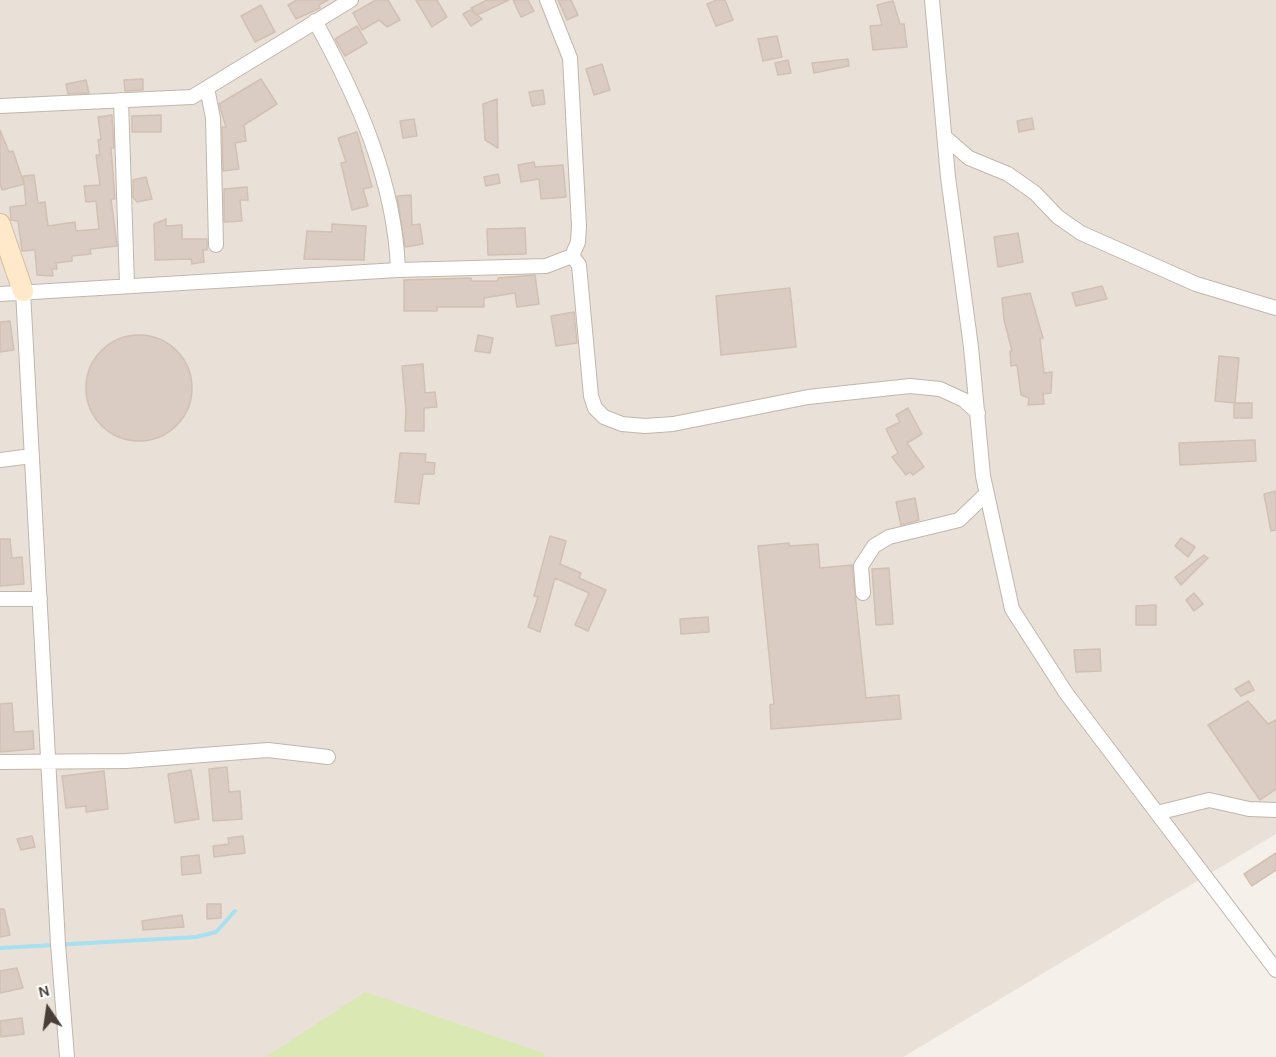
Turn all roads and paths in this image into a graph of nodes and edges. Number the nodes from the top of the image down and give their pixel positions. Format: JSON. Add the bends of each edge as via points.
{"nodes":[{"id":1,"x":351,"y":0,"type":"edge"},
{"id":2,"x":547,"y":0,"type":"edge"},
{"id":3,"x":932,"y":0,"type":"edge"},
{"id":4,"x":315,"y":21,"type":"junction"},
{"id":5,"x":207,"y":88,"type":"junction"},
{"id":6,"x":121,"y":100,"type":"junction"},
{"id":7,"x":0,"y":106,"type":"edge"},
{"id":8,"x":946,"y":138,"type":"junction"},
{"id":9,"x":0,"y":224,"type":"edge"},
{"id":10,"x":216,"y":245,"type":"dead end"},
{"id":11,"x":572,"y":256,"type":"junction"},
{"id":12,"x":398,"y":270,"type":"junction"},
{"id":13,"x":127,"y":285,"type":"junction"},
{"id":14,"x":23,"y":291,"type":"junction"},
{"id":15,"x":0,"y":294,"type":"edge"},
{"id":16,"x":1276,"y":308,"type":"edge"},
{"id":17,"x":978,"y":413,"type":"junction"},
{"id":18,"x":32,"y":456,"type":"junction"},
{"id":19,"x":0,"y":460,"type":"edge"},
{"id":20,"x":987,"y":493,"type":"junction"},
{"id":21,"x":863,"y":593,"type":"dead end"},
{"id":22,"x":0,"y":599,"type":"edge"},
{"id":23,"x":40,"y":599,"type":"junction"},
{"id":24,"x":328,"y":757,"type":"dead end"},
{"id":25,"x":0,"y":762,"type":"edge"},
{"id":26,"x":49,"y":762,"type":"junction"},
{"id":27,"x":1276,"y":810,"type":"edge"},
{"id":28,"x":1157,"y":813,"type":"junction"},
{"id":29,"x":1276,"y":970,"type":"edge"},
{"id":30,"x":67,"y":1057,"type":"edge"}],
"edges":[{"from":1,"to":4,"type":"street"},
{"from":2,"to":11,"type":"street","via":[[570,58],[579,226]]},
{"from":3,"to":8,"type":"street"},
{"from":4,"to":5,"type":"street"},
{"from":4,"to":12,"type":"street","via":[[346,81],[372,146],[393,216]]},
{"from":5,"to":6,"type":"street","via":[[192,97]]},
{"from":5,"to":10,"type":"street","via":[[213,118]]},
{"from":6,"to":7,"type":"street"},
{"from":6,"to":13,"type":"street"},
{"from":8,"to":16,"type":"street","via":[[969,158],[1008,174],[1081,233],[1196,284]]},
{"from":8,"to":17,"type":"street"},
{"from":9,"to":14,"type":"street"},
{"from":11,"to":12,"type":"street","via":[[546,266]]},
{"from":11,"to":17,"type":"street","via":[[579,265],[591,396],[604,417],[622,424],[673,424],[807,397],[910,386],[940,389],[964,400]]},
{"from":12,"to":13,"type":"street"},
{"from":13,"to":14,"type":"street"},
{"from":14,"to":15,"type":"street"},
{"from":14,"to":18,"type":"street"},
{"from":17,"to":20,"type":"street"},
{"from":18,"to":19,"type":"street"},
{"from":18,"to":23,"type":"street"},
{"from":20,"to":21,"type":"street","via":[[959,520],[889,537],[874,546],[861,566]]},
{"from":20,"to":28,"type":"street","via":[[1012,609],[1066,693]]},
{"from":22,"to":23,"type":"street"},
{"from":23,"to":26,"type":"street"},
{"from":24,"to":26,"type":"street","via":[[268,750],[126,761]]},
{"from":25,"to":26,"type":"street"},
{"from":26,"to":30,"type":"street"},
{"from":27,"to":28,"type":"street","via":[[1209,800]]},
{"from":28,"to":29,"type":"street"}]}
